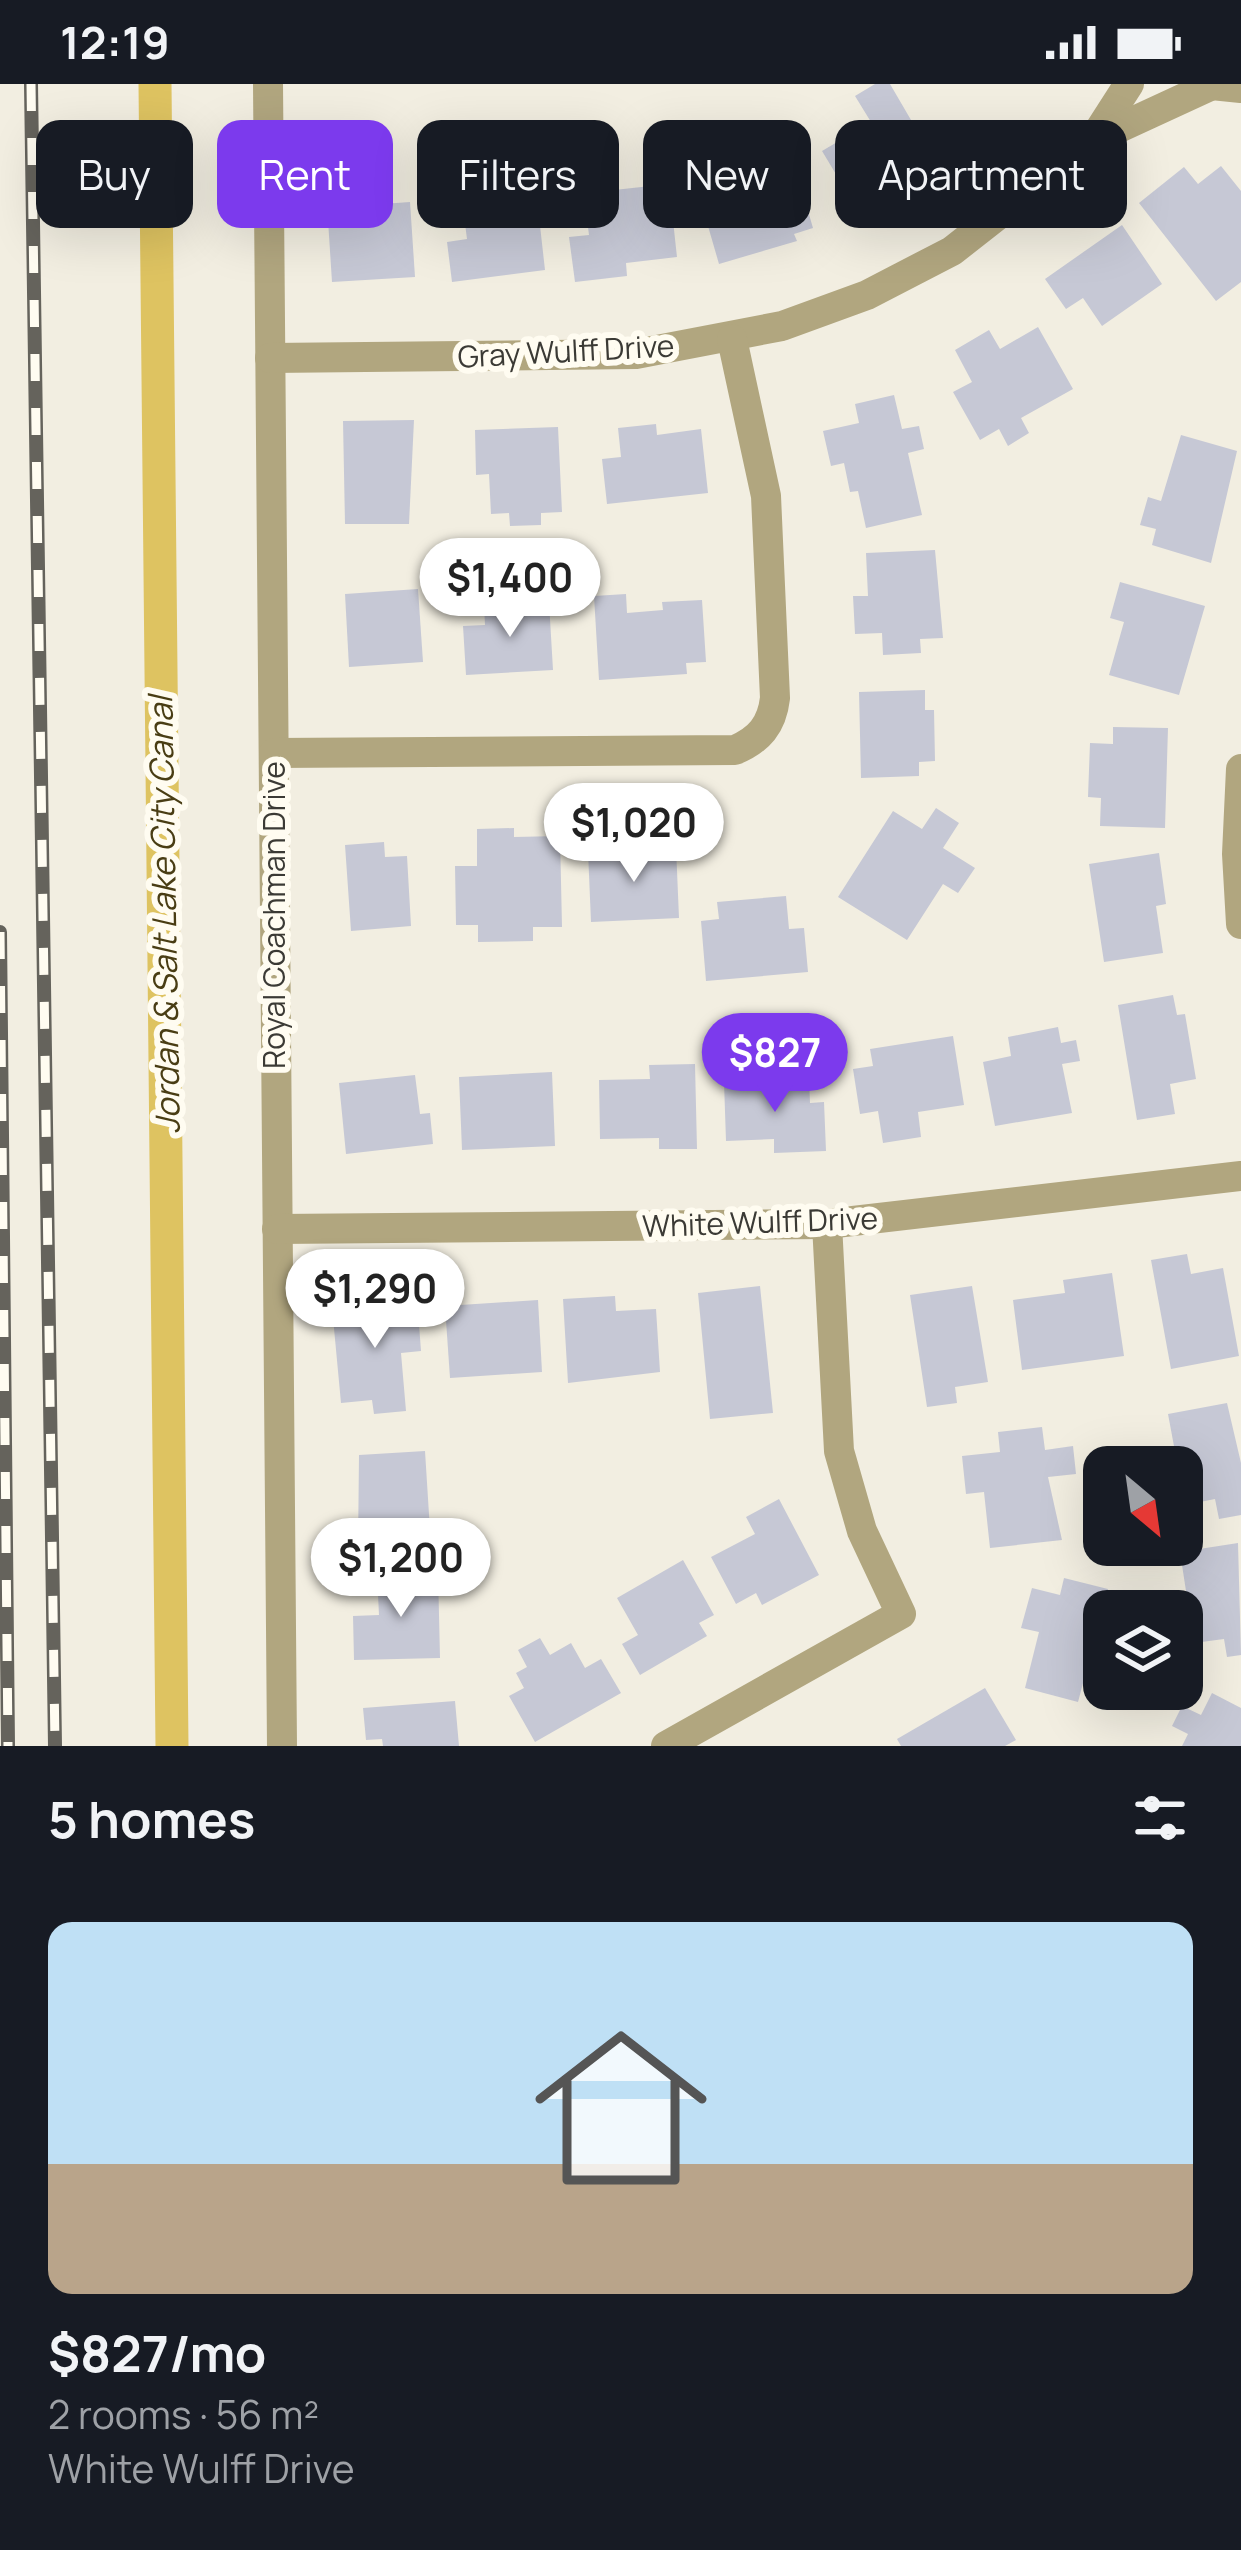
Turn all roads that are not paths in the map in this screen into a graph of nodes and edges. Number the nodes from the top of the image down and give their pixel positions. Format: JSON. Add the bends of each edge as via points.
{"nodes":[{"id":1,"x":268,"y":84,"type":"edge"},
{"id":2,"x":1129,"y":84,"type":"edge"},
{"id":3,"x":1226,"y":88,"type":"edge"},
{"id":4,"x":1106,"y":120,"type":"edge"},
{"id":5,"x":1127,"y":127,"type":"edge"},
{"id":6,"x":985,"y":228,"type":"edge"},
{"id":7,"x":732,"y":339,"type":"junction"},
{"id":8,"x":270,"y":358,"type":"junction"},
{"id":9,"x":274,"y":753,"type":"junction"},
{"id":10,"x":1241,"y":769,"type":"edge"},
{"id":11,"x":1241,"y":924,"type":"edge"},
{"id":12,"x":1241,"y":1175,"type":"edge"},
{"id":13,"x":827,"y":1224,"type":"junction"},
{"id":14,"x":277,"y":1229,"type":"junction"},
{"id":15,"x":282,"y":1746,"type":"edge"},
{"id":16,"x":666,"y":1746,"type":"edge"}],
"edges":[{"from":1,"to":8,"type":"street","name":"Royal Coachman Drive"},
{"from":2,"to":4,"type":"street","name":"Gray Wulff Drive"},
{"from":3,"to":5,"type":"street","name":"Gray Wulff Drive"},
{"from":6,"to":7,"type":"street","name":"Gray Wulff Drive","via":[[906,277],[823,313]]},
{"from":7,"to":8,"type":"street","name":"Gray Wulff Drive","via":[[579,357]]},
{"from":7,"to":9,"type":"street","via":[[773,557],[775,698],[756,740],[735,750]]},
{"from":8,"to":9,"type":"street","name":"Royal Coachman Drive"},
{"from":9,"to":14,"type":"street","name":"Royal Coachman Drive"},
{"from":10,"to":11,"type":"street"},
{"from":12,"to":13,"type":"street","name":"White Wulff Drive"},
{"from":13,"to":14,"type":"street","name":"White Wulff Drive"},
{"from":13,"to":16,"type":"street","via":[[839,1451],[862,1531],[901,1614]]},
{"from":14,"to":15,"type":"street","name":"Royal Coachman Drive"}]}
